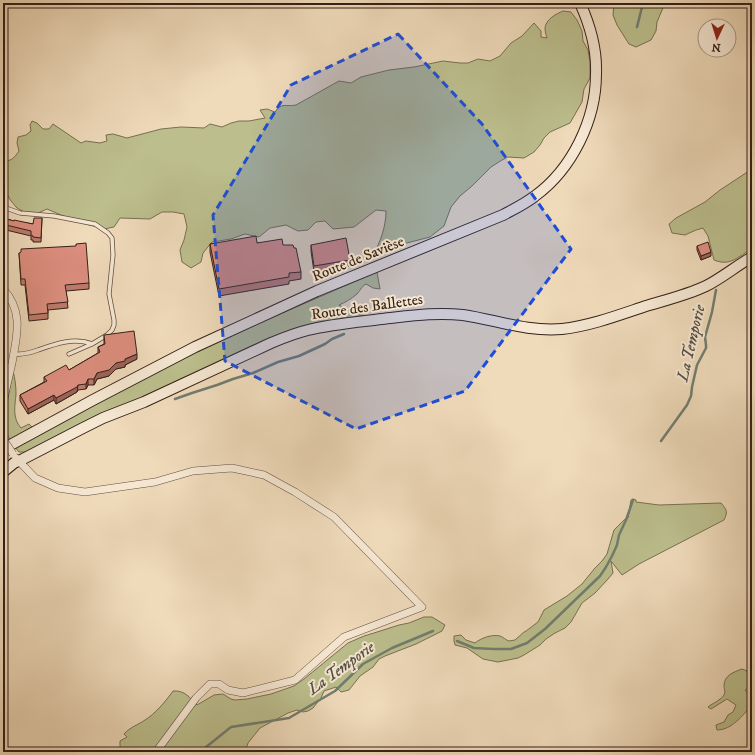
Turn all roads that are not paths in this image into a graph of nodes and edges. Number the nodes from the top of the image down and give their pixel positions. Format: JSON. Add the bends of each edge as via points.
{"nodes":[{"id":1,"x":580,"y":3,"type":"edge"},
{"id":2,"x":3,"y":207,"type":"edge"},
{"id":3,"x":752,"y":257,"type":"edge"},
{"id":4,"x":3,"y":289,"type":"edge"},
{"id":5,"x":92,"y":344,"type":"junction"},
{"id":6,"x":14,"y":354,"type":"junction"},
{"id":7,"x":69,"y":354,"type":"dead end"},
{"id":8,"x":3,"y":402,"type":"edge"},
{"id":9,"x":3,"y":438,"type":"edge"},
{"id":10,"x":3,"y":449,"type":"edge"},
{"id":11,"x":16,"y":457,"type":"junction"},
{"id":12,"x":3,"y":472,"type":"edge"},
{"id":13,"x":156,"y":752,"type":"edge"}],
"edges":[{"from":1,"to":10,"type":"street","name":"Route de Savièse","via":[[596,58],[593,103],[589,120],[575,150],[566,164],[536,196],[503,215],[317,292],[196,347]]},
{"from":2,"to":5,"type":"lane","via":[[20,213],[95,224],[112,238],[109,294],[114,325],[107,335]]},
{"from":3,"to":11,"type":"street","name":"Route des Ballettes","via":[[717,280],[690,293],[576,327],[539,329],[464,315],[430,313],[307,330],[271,343],[144,402]]},
{"from":4,"to":6,"type":"street","via":[[12,300],[17,318]]},
{"from":5,"to":6,"type":"lane","via":[[67,341],[20,355]]},
{"from":5,"to":7,"type":"lane"},
{"from":6,"to":8,"type":"street"},
{"from":9,"to":11,"type":"street","bridge":true},
{"from":11,"to":12,"type":"street","name":"Route des Ballettes","via":[[14,463]]},
{"from":11,"to":13,"type":"street","via":[[34,478],[58,488],[85,492],[155,482],[193,471],[232,468],[264,475],[334,517],[422,607],[344,637],[295,680],[243,692],[210,684],[196,698]]}]}
